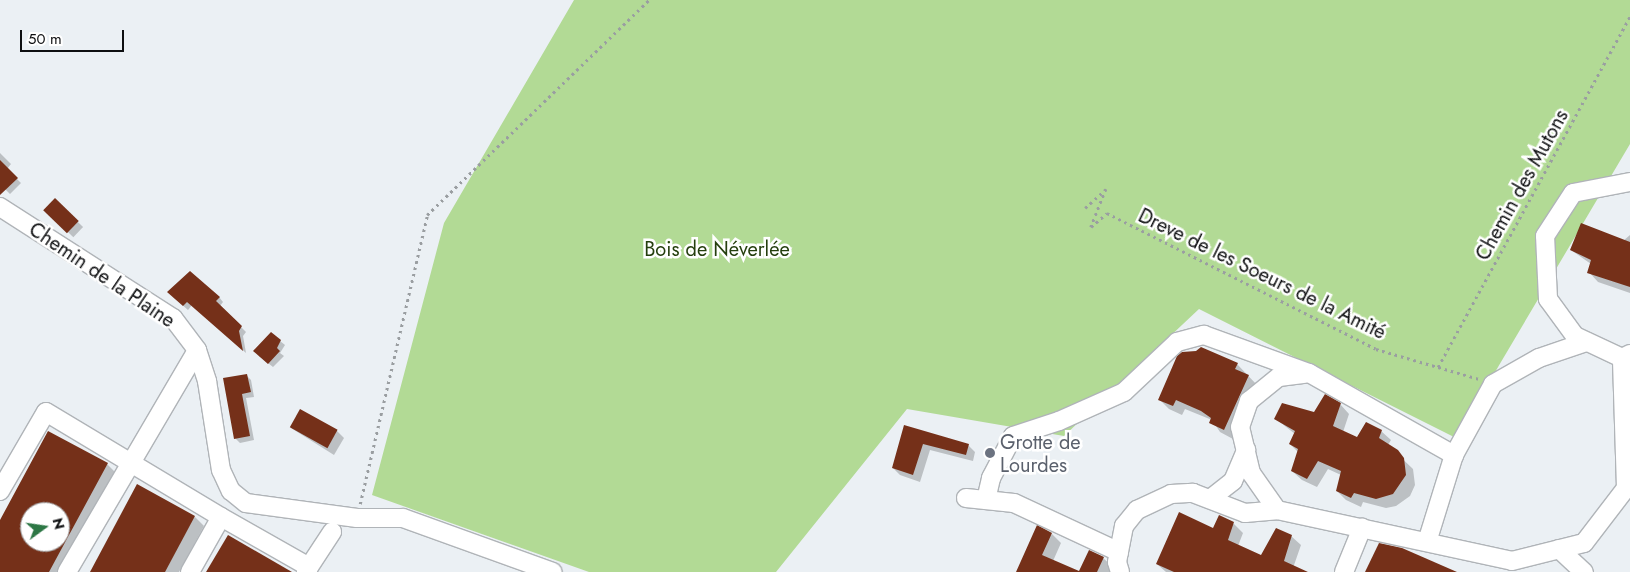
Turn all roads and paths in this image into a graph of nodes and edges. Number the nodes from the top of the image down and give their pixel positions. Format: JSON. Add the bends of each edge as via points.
{"nodes":[{"id":1,"x":649,"y":0,"type":"edge"},
{"id":2,"x":1630,"y":16,"type":"edge"},
{"id":3,"x":1630,"y":182,"type":"edge"},
{"id":4,"x":0,"y":207,"type":"edge"},
{"id":5,"x":1085,"y":208,"type":"dead end"},
{"id":6,"x":1586,"y":342,"type":"junction"},
{"id":7,"x":196,"y":350,"type":"junction"},
{"id":8,"x":1626,"y":356,"type":"edge"},
{"id":9,"x":1438,"y":367,"type":"junction"},
{"id":10,"x":1310,"y":373,"type":"junction"},
{"id":11,"x":1493,"y":384,"type":"junction"},
{"id":12,"x":1246,"y":450,"type":"junction"},
{"id":13,"x":1454,"y":455,"type":"junction"},
{"id":14,"x":129,"y":460,"type":"junction"},
{"id":15,"x":1628,"y":489,"type":"edge"},
{"id":16,"x":0,"y":491,"type":"edge"},
{"id":17,"x":966,"y":498,"type":"dead end"},
{"id":18,"x":1210,"y":499,"type":"junction"},
{"id":19,"x":986,"y":500,"type":"junction"},
{"id":20,"x":1277,"y":510,"type":"junction"},
{"id":21,"x":221,"y":517,"type":"junction"},
{"id":22,"x":357,"y":518,"type":"junction"},
{"id":23,"x":1362,"y":528,"type":"junction"},
{"id":24,"x":332,"y":532,"type":"dead end"},
{"id":25,"x":1427,"y":542,"type":"junction"},
{"id":26,"x":1559,"y":550,"type":"junction"},
{"id":27,"x":1119,"y":552,"type":"junction"},
{"id":28,"x":1510,"y":567,"type":"edge"},
{"id":29,"x":308,"y":569,"type":"edge"},
{"id":30,"x":67,"y":572,"type":"edge"},
{"id":31,"x":190,"y":572,"type":"edge"},
{"id":32,"x":553,"y":572,"type":"edge"},
{"id":33,"x":1120,"y":572,"type":"edge"},
{"id":34,"x":1344,"y":572,"type":"edge"},
{"id":35,"x":1584,"y":572,"type":"edge"}],
"edges":[{"from":1,"to":22,"type":"path","via":[[427,215]]},
{"from":2,"to":9,"type":"path","name":"Chemin des Mutons"},
{"from":3,"to":6,"type":"street","via":[[1573,193],[1545,236],[1548,299],[1575,336]]},
{"from":4,"to":7,"type":"street","name":"Chemin de la Plaine","via":[[173,318]]},
{"from":5,"to":9,"type":"path","name":"Dreve de les Soeurs de la Amité","via":[[1106,189],[1091,227],[1107,213],[1376,349]]},
{"from":6,"to":8,"type":"street"},
{"from":6,"to":11,"type":"street","via":[[1539,358]]},
{"from":7,"to":14,"type":"street"},
{"from":7,"to":22,"type":"street","name":"Chemin de la Plaine","via":[[207,380],[221,470],[231,491],[246,503]]},
{"from":8,"to":15,"type":"street"},
{"from":9,"to":11,"type":"path","name":"Dreve de les Soeurs de la Amité"},
{"from":10,"to":12,"type":"street","via":[[1279,377],[1249,401],[1240,427]]},
{"from":10,"to":13,"type":"street"},
{"from":10,"to":19,"type":"street","via":[[1204,335],[1177,342],[1124,392],[1059,421],[1013,436],[991,478]]},
{"from":11,"to":13,"type":"street"},
{"from":12,"to":18,"type":"street","via":[[1233,481]]},
{"from":12,"to":20,"type":"street","via":[[1250,473]]},
{"from":13,"to":25,"type":"street"},
{"from":14,"to":16,"type":"street","via":[[46,412]]},
{"from":14,"to":21,"type":"street"},
{"from":14,"to":30,"type":"street"},
{"from":15,"to":26,"type":"street","via":[[1584,543]]},
{"from":17,"to":19,"type":"street"},
{"from":18,"to":20,"type":"street","via":[[1245,513]]},
{"from":18,"to":27,"type":"street","via":[[1193,492],[1171,494],[1137,510],[1124,526]]},
{"from":19,"to":27,"type":"street","via":[[1014,503]]},
{"from":20,"to":23,"type":"street"},
{"from":21,"to":29,"type":"street"},
{"from":21,"to":31,"type":"street"},
{"from":22,"to":32,"type":"street","name":"Chemin de la Plaine","via":[[403,518]]},
{"from":23,"to":25,"type":"street"},
{"from":23,"to":34,"type":"street"},
{"from":24,"to":29,"type":"street"},
{"from":25,"to":28,"type":"street"},
{"from":26,"to":28,"type":"street"},
{"from":26,"to":35,"type":"street","via":[[1576,569]]},
{"from":27,"to":33,"type":"street"}]}
